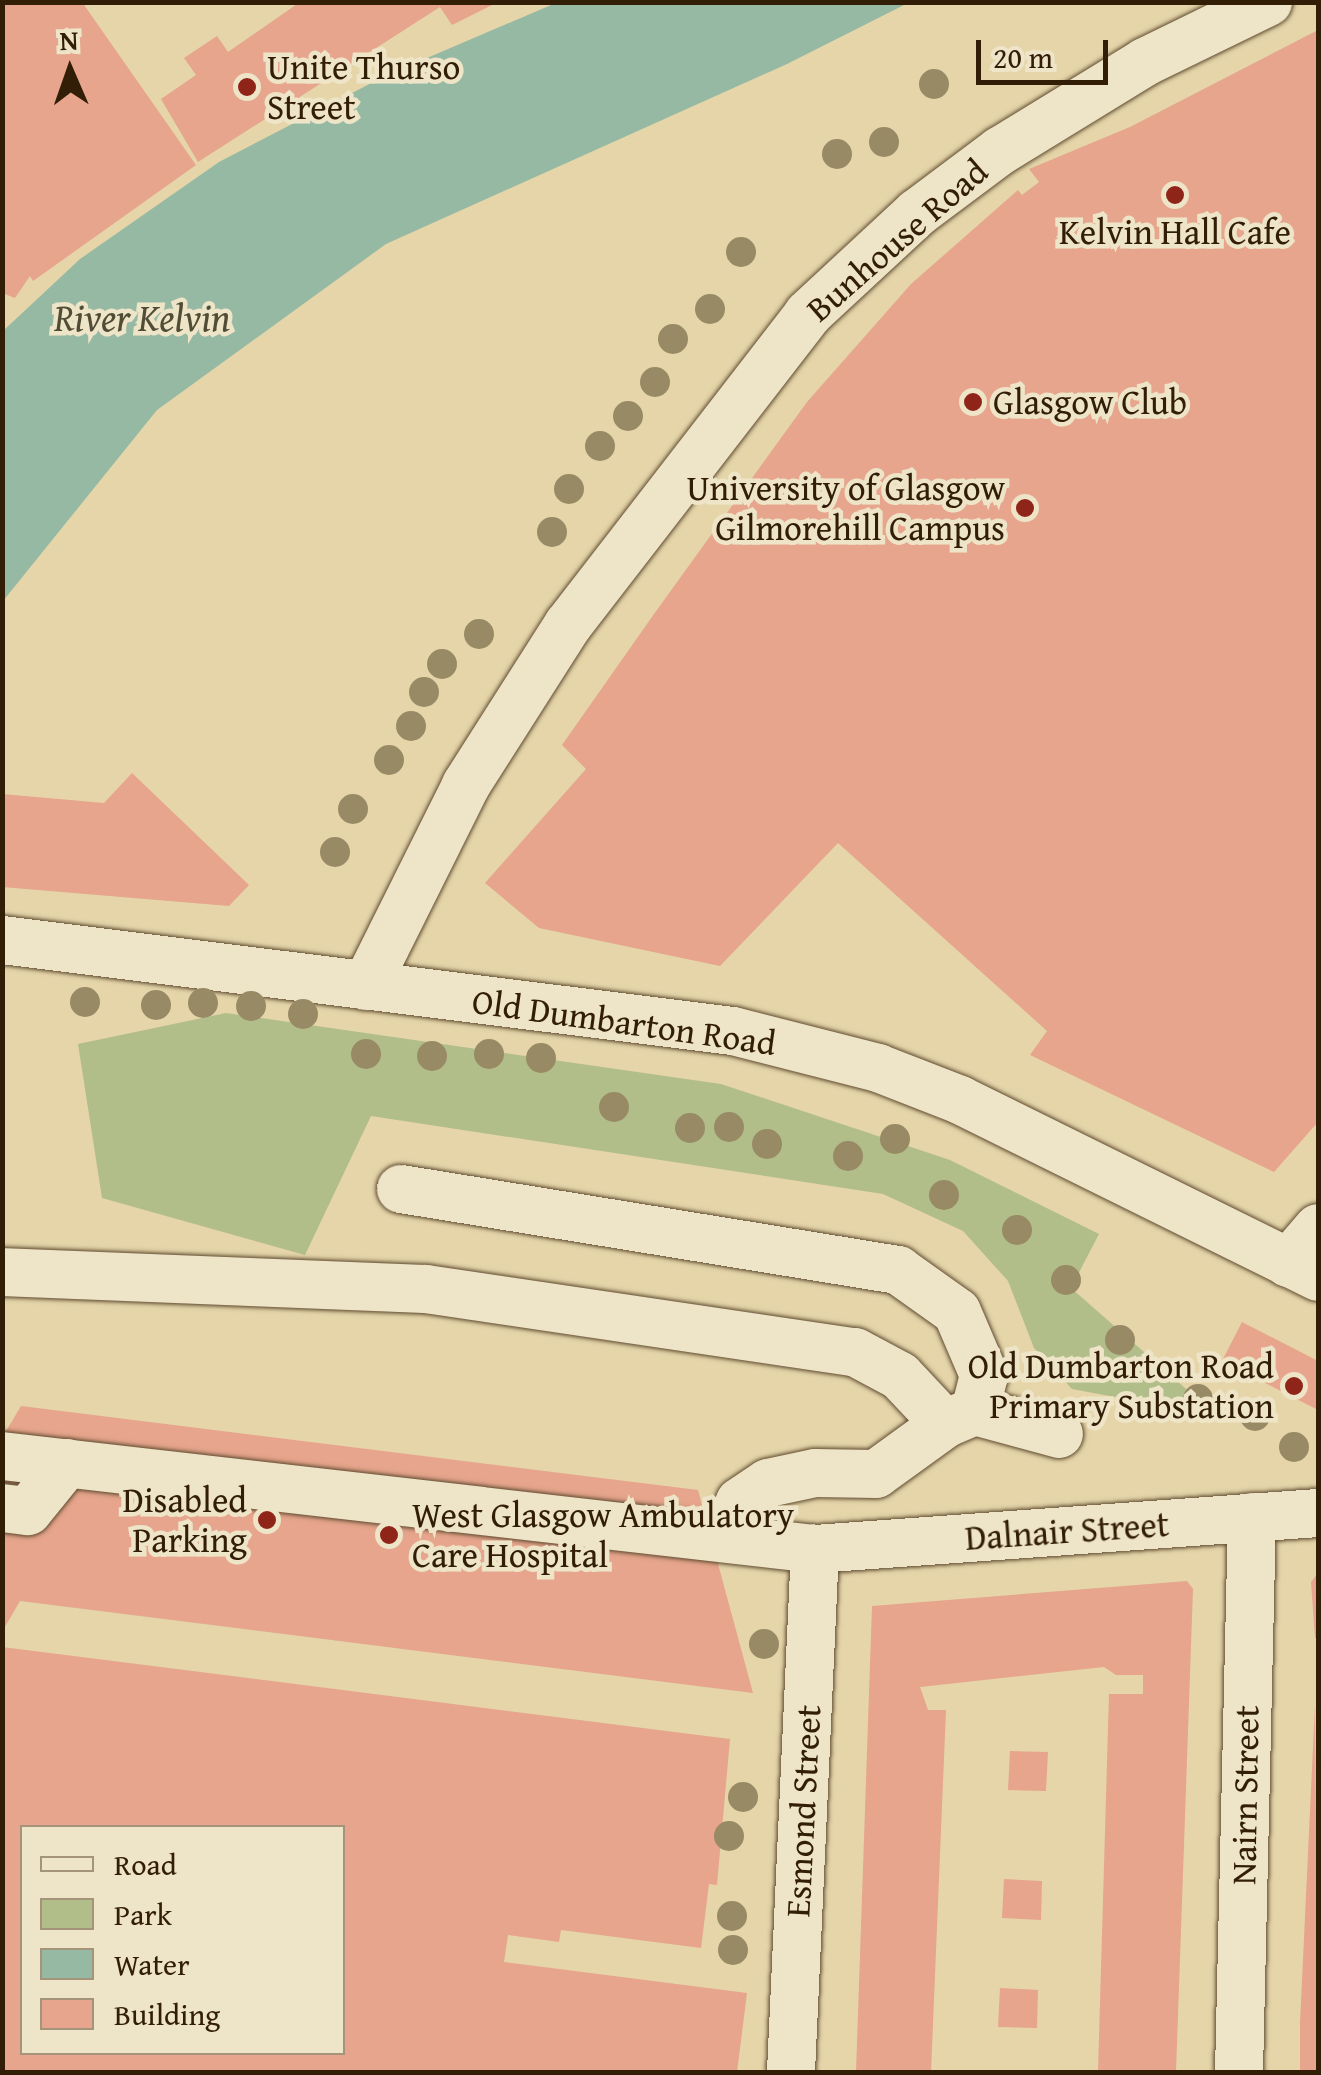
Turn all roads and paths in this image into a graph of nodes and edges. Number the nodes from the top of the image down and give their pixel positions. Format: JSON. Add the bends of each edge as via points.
{"nodes":[{"id":1,"x":1268,"y":2,"type":"edge"},
{"id":2,"x":2,"y":940,"type":"edge"},
{"id":3,"x":366,"y":986,"type":"junction"},
{"id":4,"x":401,"y":1189,"type":"dead end"},
{"id":5,"x":1318,"y":1228,"type":"edge"},
{"id":6,"x":1304,"y":1270,"type":"edge"},
{"id":7,"x":2,"y":1272,"type":"edge"},
{"id":8,"x":960,"y":1418,"type":"junction"},
{"id":9,"x":1059,"y":1434,"type":"dead end"},
{"id":10,"x":2,"y":1456,"type":"edge"},
{"id":11,"x":67,"y":1463,"type":"junction"},
{"id":12,"x":2,"y":1508,"type":"edge"},
{"id":13,"x":1318,"y":1512,"type":"edge"},
{"id":14,"x":1252,"y":1517,"type":"junction"},
{"id":15,"x":724,"y":1537,"type":"junction"},
{"id":16,"x":815,"y":1549,"type":"junction"},
{"id":17,"x":791,"y":2072,"type":"edge"},
{"id":18,"x":1239,"y":2072,"type":"edge"}],
"edges":[{"from":1,"to":3,"type":"street","name":"Bunhouse Road","via":[[1128,70],[1000,151],[916,213],[808,314],[568,625],[466,785]]},
{"from":2,"to":3,"type":"street","name":"Old Dumbarton Road"},
{"from":3,"to":6,"type":"street","name":"Old Dumbarton Road","via":[[733,1031],[878,1068],[960,1100]]},
{"from":4,"to":8,"type":"street","via":[[898,1270],[957,1312],[984,1375]]},
{"from":5,"to":6,"type":"street"},
{"from":7,"to":8,"type":"street","via":[[426,1289],[856,1352]]},
{"from":8,"to":9,"type":"street"},
{"from":8,"to":15,"type":"street","via":[[876,1474],[815,1473],[768,1483],[740,1502]]},
{"from":10,"to":11,"type":"street","name":"Dalnair Street"},
{"from":11,"to":12,"type":"street","via":[[28,1511]]},
{"from":11,"to":15,"type":"street","name":"Dalnair Street"},
{"from":13,"to":14,"type":"street","name":"Dalnair Street"},
{"from":14,"to":16,"type":"street","name":"Dalnair Street"},
{"from":14,"to":18,"type":"street","name":"Nairn Street"},
{"from":15,"to":16,"type":"street","name":"Dalnair Street"},
{"from":16,"to":17,"type":"street","name":"Esmond Street"}]}
